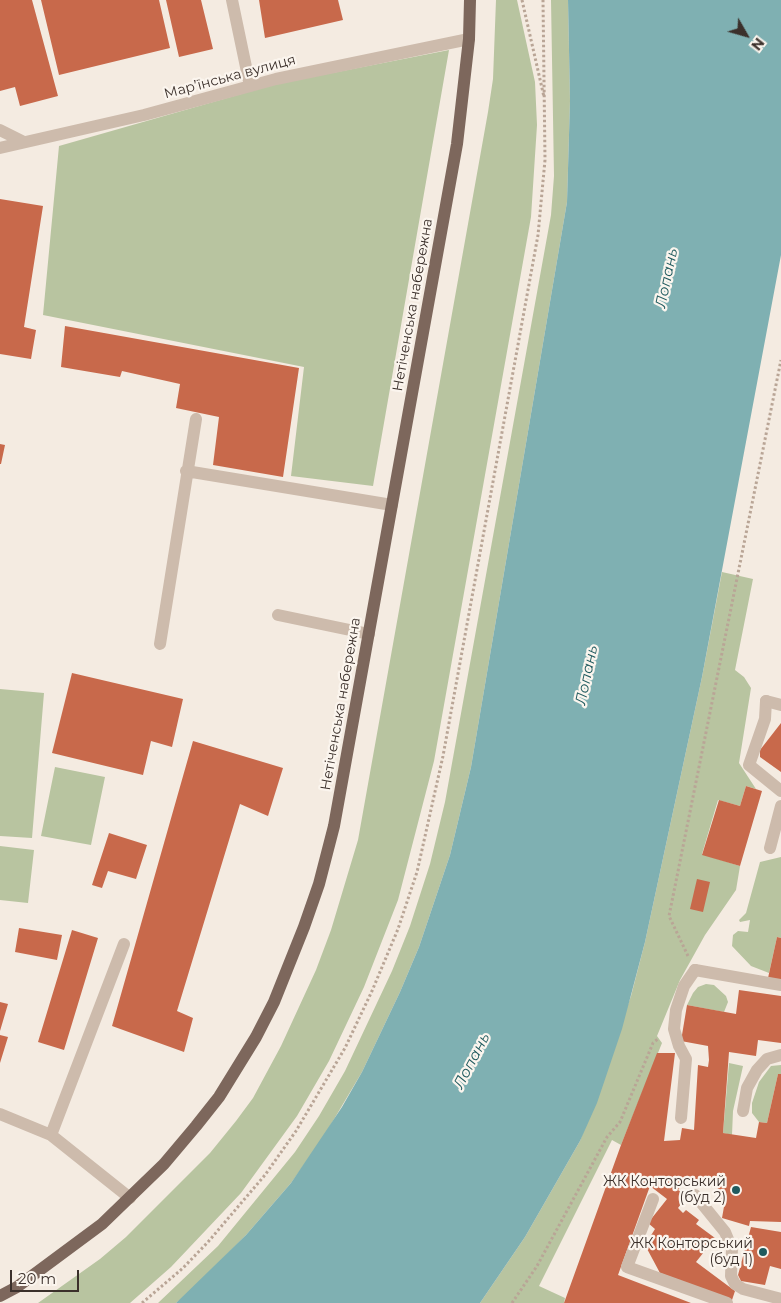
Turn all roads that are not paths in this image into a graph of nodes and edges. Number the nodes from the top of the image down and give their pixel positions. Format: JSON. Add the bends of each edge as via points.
{"nodes":[{"id":1,"x":232,"y":0,"type":"edge"},
{"id":2,"x":470,"y":0,"type":"edge"},
{"id":3,"x":469,"y":39,"type":"junction"},
{"id":4,"x":250,"y":86,"type":"junction"},
{"id":5,"x":0,"y":130,"type":"edge"},
{"id":6,"x":22,"y":142,"type":"junction"},
{"id":7,"x":0,"y":148,"type":"edge"},
{"id":8,"x":196,"y":419,"type":"dead end"},
{"id":9,"x":186,"y":471,"type":"junction"},
{"id":10,"x":392,"y":505,"type":"junction"},
{"id":11,"x":278,"y":614,"type":"dead end"},
{"id":12,"x":369,"y":634,"type":"junction"},
{"id":13,"x":160,"y":644,"type":"dead end"},
{"id":14,"x":781,"y":706,"type":"edge"},
{"id":15,"x":781,"y":790,"type":"edge"},
{"id":16,"x":781,"y":806,"type":"edge"},
{"id":17,"x":770,"y":848,"type":"dead end"},
{"id":18,"x":124,"y":944,"type":"dead end"},
{"id":19,"x":781,"y":986,"type":"edge"},
{"id":20,"x":781,"y":1055,"type":"edge"},
{"id":21,"x":743,"y":1111,"type":"dead end"},
{"id":22,"x":0,"y":1114,"type":"edge"},
{"id":23,"x":681,"y":1118,"type":"dead end"},
{"id":24,"x":51,"y":1135,"type":"junction"},
{"id":25,"x":695,"y":1195,"type":"dead end"},
{"id":26,"x":130,"y":1198,"type":"junction"},
{"id":27,"x":653,"y":1199,"type":"dead end"},
{"id":28,"x":0,"y":1296,"type":"edge"},
{"id":29,"x":781,"y":1299,"type":"edge"},
{"id":30,"x":727,"y":1303,"type":"edge"}],
"edges":[{"from":1,"to":4,"type":"street"},
{"from":2,"to":3,"type":"main road","name":"Нетіченська набережна"},
{"from":3,"to":4,"type":"street","name":"Мар’їнська вулиця"},
{"from":3,"to":10,"type":"main road","name":"Нетіченська набережна","via":[[457,144]]},
{"from":4,"to":6,"type":"street","name":"Мар’їнська вулиця","via":[[144,115]]},
{"from":5,"to":6,"type":"street"},
{"from":6,"to":7,"type":"street","name":"Мар’їнська вулиця"},
{"from":8,"to":9,"type":"street"},
{"from":9,"to":10,"type":"street"},
{"from":9,"to":13,"type":"street"},
{"from":10,"to":12,"type":"main road","name":"Нетіченська набережна"},
{"from":11,"to":12,"type":"street"},
{"from":12,"to":26,"type":"main road","name":"Нетіченська набережна","via":[[334,826],[319,884],[289,966],[256,1038],[219,1097],[164,1164]]},
{"from":14,"to":15,"type":"street","via":[[766,701],[765,719],[749,765]]},
{"from":16,"to":17,"type":"street"},
{"from":18,"to":24,"type":"street"},
{"from":19,"to":23,"type":"street","via":[[695,970],[684,986],[674,1029],[686,1059]]},
{"from":20,"to":21,"type":"street","via":[[768,1059],[757,1070],[747,1088]]},
{"from":22,"to":24,"type":"street"},
{"from":24,"to":26,"type":"street"},
{"from":25,"to":29,"type":"street","via":[[725,1232],[732,1250],[731,1276],[735,1284]]},
{"from":26,"to":28,"type":"main road","name":"Нетіченська набережна","via":[[62,1254]]},
{"from":27,"to":30,"type":"street","via":[[627,1267]]}]}
